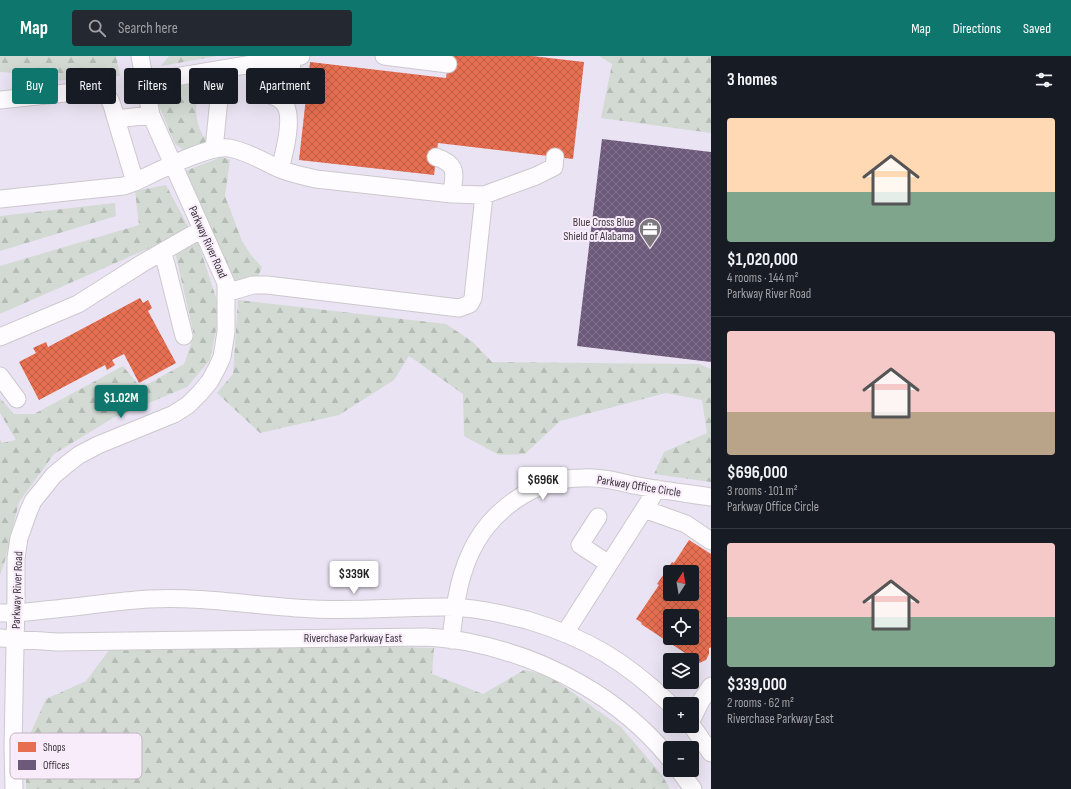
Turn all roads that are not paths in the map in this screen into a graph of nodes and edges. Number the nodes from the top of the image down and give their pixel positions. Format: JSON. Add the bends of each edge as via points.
{"nodes":[{"id":1,"x":140,"y":56,"type":"edge"},
{"id":2,"x":384,"y":56,"type":"edge"},
{"id":3,"x":295,"y":57,"type":"edge"},
{"id":4,"x":258,"y":63,"type":"junction"},
{"id":5,"x":448,"y":64,"type":"dead end"},
{"id":6,"x":142,"y":68,"type":"edge"},
{"id":7,"x":228,"y":68,"type":"edge"},
{"id":8,"x":293,"y":68,"type":"edge"},
{"id":9,"x":0,"y":100,"type":"edge"},
{"id":10,"x":149,"y":104,"type":"edge"},
{"id":11,"x":218,"y":104,"type":"edge"},
{"id":12,"x":151,"y":115,"type":"junction"},
{"id":13,"x":116,"y":119,"type":"junction"},
{"id":14,"x":214,"y":149,"type":"junction"},
{"id":15,"x":436,"y":157,"type":"dead end"},
{"id":16,"x":555,"y":157,"type":"dead end"},
{"id":17,"x":173,"y":164,"type":"junction"},
{"id":18,"x":280,"y":169,"type":"junction"},
{"id":19,"x":135,"y":182,"type":"junction"},
{"id":20,"x":452,"y":194,"type":"junction"},
{"id":21,"x":484,"y":195,"type":"junction"},
{"id":22,"x":0,"y":199,"type":"edge"},
{"id":23,"x":202,"y":229,"type":"junction"},
{"id":24,"x":162,"y":252,"type":"junction"},
{"id":25,"x":226,"y":293,"type":"junction"},
{"id":26,"x":184,"y":336,"type":"dead end"},
{"id":27,"x":0,"y":337,"type":"edge"},
{"id":28,"x":0,"y":376,"type":"edge"},
{"id":29,"x":17,"y":399,"type":"dead end"},
{"id":30,"x":657,"y":489,"type":"junction"},
{"id":31,"x":711,"y":497,"type":"edge"},
{"id":32,"x":644,"y":509,"type":"junction"},
{"id":33,"x":598,"y":516,"type":"dead end"},
{"id":34,"x":711,"y":540,"type":"edge"},
{"id":35,"x":609,"y":564,"type":"junction"},
{"id":36,"x":456,"y":608,"type":"junction"},
{"id":37,"x":8,"y":612,"type":"edge"},
{"id":38,"x":565,"y":633,"type":"junction"},
{"id":39,"x":8,"y":638,"type":"edge"},
{"id":40,"x":452,"y":640,"type":"junction"},
{"id":41,"x":8,"y":685,"type":"edge"},
{"id":42,"x":711,"y":686,"type":"edge"},
{"id":43,"x":663,"y":698,"type":"edge"},
{"id":44,"x":699,"y":705,"type":"edge"},
{"id":45,"x":12,"y":733,"type":"edge"},
{"id":46,"x":697,"y":733,"type":"edge"},
{"id":47,"x":663,"y":750,"type":"edge"},
{"id":48,"x":711,"y":752,"type":"edge"},
{"id":49,"x":684,"y":777,"type":"edge"},
{"id":50,"x":14,"y":779,"type":"edge"},
{"id":51,"x":14,"y":789,"type":"edge"},
{"id":52,"x":693,"y":789,"type":"edge"}],
"edges":[{"from":1,"to":6,"type":"street","name":"Parkway River Road"},
{"from":2,"to":5,"type":"street"},
{"from":3,"to":4,"type":"street"},
{"from":3,"to":8,"type":"street"},
{"from":4,"to":7,"type":"street"},
{"from":4,"to":18,"type":"street","via":[[257,92],[279,98],[288,112],[287,140]]},
{"from":9,"to":13,"type":"street","via":[[93,90],[105,93],[111,101]]},
{"from":10,"to":12,"type":"street","name":"Parkway River Road"},
{"from":11,"to":14,"type":"street"},
{"from":12,"to":13,"type":"street"},
{"from":12,"to":17,"type":"street","name":"Parkway River Road"},
{"from":13,"to":19,"type":"street"},
{"from":14,"to":17,"type":"street"},
{"from":14,"to":18,"type":"street","via":[[229,148],[240,151]]},
{"from":15,"to":20,"type":"street","via":[[446,160],[452,166]]},
{"from":16,"to":21,"type":"street","via":[[554,167]]},
{"from":17,"to":19,"type":"street"},
{"from":17,"to":23,"type":"street","name":"Parkway River Road"},
{"from":18,"to":20,"type":"street","via":[[316,179]]},
{"from":19,"to":22,"type":"street","via":[[124,186]]},
{"from":20,"to":21,"type":"street"},
{"from":21,"to":25,"type":"street","via":[[473,298],[470,304],[459,308],[267,285],[254,285]]},
{"from":23,"to":24,"type":"street"},
{"from":23,"to":25,"type":"street","name":"Parkway River Road","via":[[226,283]]},
{"from":24,"to":26,"type":"street"},
{"from":24,"to":27,"type":"street","via":[[78,304]]},
{"from":25,"to":37,"type":"street","name":"Parkway River Road","via":[[226,332],[222,358],[210,381],[200,393],[174,414],[79,455],[54,475],[33,501],[19,538]]},
{"from":28,"to":29,"type":"street"},
{"from":30,"to":31,"type":"street","name":"Parkway Office Circle"},
{"from":30,"to":32,"type":"street"},
{"from":30,"to":36,"type":"street","name":"Parkway Office Circle","via":[[606,479],[582,478],[554,482],[523,494],[499,513],[479,537],[461,578]]},
{"from":32,"to":34,"type":"street","via":[[686,524]]},
{"from":32,"to":35,"type":"street"},
{"from":33,"to":35,"type":"street","via":[[580,545]]},
{"from":35,"to":38,"type":"street"},
{"from":36,"to":37,"type":"street","via":[[312,609],[177,598]]},
{"from":36,"to":38,"type":"street","via":[[508,615]]},
{"from":36,"to":40,"type":"street","name":"Parkway Office Circle"},
{"from":37,"to":39,"type":"street","name":"Parkway River Road"},
{"from":38,"to":43,"type":"street","via":[[588,643],[622,664]]},
{"from":39,"to":40,"type":"street","name":"Riverchase Parkway East","via":[[57,642],[426,637]]},
{"from":39,"to":41,"type":"street","name":"Parkway River Road"},
{"from":40,"to":47,"type":"street","name":"Riverchase Parkway East","via":[[512,653],[575,680],[630,718]]},
{"from":41,"to":45,"type":"street","name":"Parkway River Road"},
{"from":42,"to":44,"type":"street"},
{"from":46,"to":48,"type":"street"},
{"from":49,"to":52,"type":"street"},
{"from":50,"to":51,"type":"street","name":"Parkway River Road"}]}
